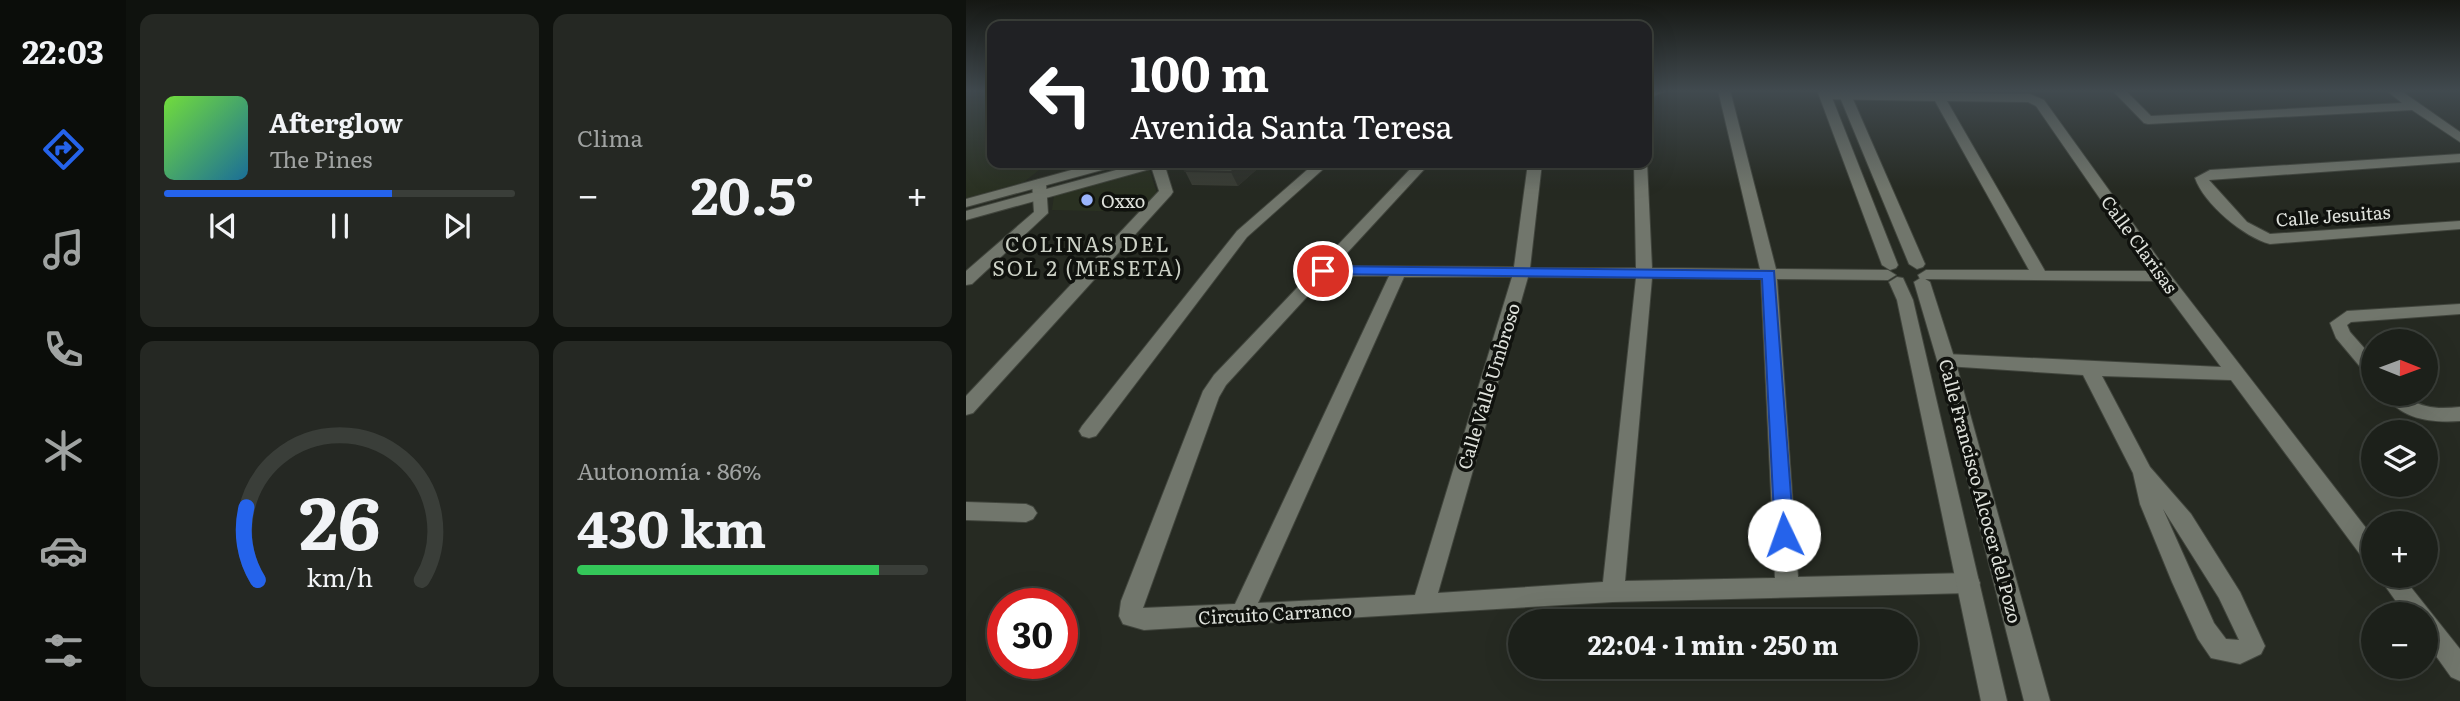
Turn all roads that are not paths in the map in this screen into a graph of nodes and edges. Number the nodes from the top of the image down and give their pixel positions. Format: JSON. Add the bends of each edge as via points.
{"nodes":[{"id":1,"x":1732,"y":123,"type":"edge"},
{"id":2,"x":1835,"y":123,"type":"edge"},
{"id":3,"x":1858,"y":123,"type":"edge"},
{"id":4,"x":1954,"y":123,"type":"edge"},
{"id":5,"x":2052,"y":123,"type":"edge"},
{"id":6,"x":2438,"y":123,"type":"edge"},
{"id":7,"x":2460,"y":138,"type":"edge"},
{"id":8,"x":2460,"y":158,"type":"edge"},
{"id":9,"x":1100,"y":168,"type":"edge"},
{"id":10,"x":1135,"y":168,"type":"edge"},
{"id":11,"x":1159,"y":168,"type":"edge"},
{"id":12,"x":1317,"y":168,"type":"edge"},
{"id":13,"x":1418,"y":168,"type":"edge"},
{"id":14,"x":1534,"y":168,"type":"edge"},
{"id":15,"x":1641,"y":168,"type":"edge"},
{"id":16,"x":1039,"y":190,"type":"junction"},
{"id":17,"x":966,"y":203,"type":"edge"},
{"id":18,"x":966,"y":216,"type":"edge"},
{"id":19,"x":2460,"y":225,"type":"edge"},
{"id":20,"x":1323,"y":271,"type":"junction"},
{"id":21,"x":1399,"y":271,"type":"junction"},
{"id":22,"x":1521,"y":273,"type":"junction"},
{"id":23,"x":1644,"y":274,"type":"junction"},
{"id":24,"x":1769,"y":274,"type":"junction"},
{"id":25,"x":1892,"y":274,"type":"junction"},
{"id":26,"x":1922,"y":274,"type":"junction"},
{"id":27,"x":2039,"y":274,"type":"junction"},
{"id":28,"x":2162,"y":276,"type":"junction"},
{"id":29,"x":966,"y":280,"type":"edge"},
{"id":30,"x":2460,"y":309,"type":"edge"},
{"id":31,"x":2361,"y":356,"type":"edge"},
{"id":32,"x":1946,"y":359,"type":"junction"},
{"id":33,"x":2089,"y":369,"type":"junction"},
{"id":34,"x":2237,"y":374,"type":"junction"},
{"id":35,"x":2407,"y":406,"type":"edge"},
{"id":36,"x":966,"y":408,"type":"edge"},
{"id":37,"x":2460,"y":414,"type":"edge"},
{"id":38,"x":1089,"y":431,"type":"dead end"},
{"id":39,"x":2143,"y":473,"type":"junction"},
{"id":40,"x":966,"y":511,"type":"edge"},
{"id":41,"x":1026,"y":513,"type":"dead end"},
{"id":42,"x":2361,"y":538,"type":"edge"},
{"id":43,"x":1969,"y":583,"type":"junction"},
{"id":44,"x":1787,"y":587,"type":"junction"},
{"id":45,"x":2398,"y":588,"type":"edge"},
{"id":46,"x":1613,"y":592,"type":"junction"},
{"id":47,"x":2409,"y":602,"type":"edge"},
{"id":48,"x":1423,"y":605,"type":"junction"},
{"id":49,"x":1241,"y":615,"type":"junction"},
{"id":50,"x":2438,"y":639,"type":"edge"},
{"id":51,"x":2460,"y":669,"type":"edge"},
{"id":52,"x":1994,"y":701,"type":"edge"},
{"id":53,"x":2037,"y":701,"type":"edge"}],
"edges":[{"from":1,"to":24,"type":"street"},
{"from":2,"to":25,"type":"street","name":"Calle Francisco Alcocer del Pozo"},
{"from":3,"to":26,"type":"street","name":"Calle Francisco Alcocer del Pozo"},
{"from":4,"to":27,"type":"street"},
{"from":5,"to":28,"type":"street","name":"Calle Clarisas"},
{"from":6,"to":7,"type":"street"},
{"from":8,"to":19,"type":"street","name":"Calle Jesuitas","via":[[2202,178],[2258,237]]},
{"from":9,"to":16,"type":"street"},
{"from":10,"to":16,"type":"street"},
{"from":11,"to":36,"type":"street","via":[[1166,192]]},
{"from":12,"to":38,"type":"street","via":[[1242,234]]},
{"from":13,"to":20,"type":"street","name":"Circuito Carranco"},
{"from":14,"to":22,"type":"street","name":"Calle Valle Umbroso"},
{"from":15,"to":23,"type":"street"},
{"from":16,"to":17,"type":"street"},
{"from":16,"to":18,"type":"street"},
{"from":16,"to":29,"type":"street","via":[[1041,213]]},
{"from":20,"to":21,"type":"street"},
{"from":20,"to":49,"type":"street","name":"Circuito Carranco","via":[[1210,396],[1132,601],[1131,616]]},
{"from":21,"to":22,"type":"street"},
{"from":21,"to":49,"type":"street"},
{"from":22,"to":23,"type":"street"},
{"from":22,"to":48,"type":"street","name":"Calle Valle Umbroso"},
{"from":23,"to":24,"type":"street"},
{"from":23,"to":46,"type":"street"},
{"from":24,"to":25,"type":"street"},
{"from":24,"to":44,"type":"street"},
{"from":25,"to":26,"type":"street","via":[[1908,285]]},
{"from":25,"to":26,"type":"street","via":[[1905,261]]},
{"from":25,"to":43,"type":"street","name":"Calle Francisco Alcocer del Pozo","via":[[1905,300]]},
{"from":26,"to":27,"type":"street"},
{"from":26,"to":32,"type":"street","name":"Calle Francisco Alcocer del Pozo"},
{"from":27,"to":28,"type":"street"},
{"from":28,"to":34,"type":"street","name":"Calle Clarisas"},
{"from":30,"to":31,"type":"street","via":[[2347,317],[2337,323]]},
{"from":32,"to":33,"type":"street"},
{"from":32,"to":53,"type":"street","name":"Calle Francisco Alcocer del Pozo"},
{"from":33,"to":34,"type":"street"},
{"from":33,"to":39,"type":"street"},
{"from":34,"to":42,"type":"street","name":"Calle Clarisas"},
{"from":35,"to":37,"type":"street","via":[[2420,414]]},
{"from":39,"to":39,"type":"street","via":[[2150,504],[2206,631],[2220,650],[2240,652],[2253,646],[2246,624],[2191,531],[2167,496]]},
{"from":40,"to":41,"type":"street"},
{"from":43,"to":44,"type":"street","name":"Circuito Carranco"},
{"from":43,"to":52,"type":"street","name":"Calle Francisco Alcocer del Pozo"},
{"from":44,"to":46,"type":"street","name":"Circuito Carranco"},
{"from":45,"to":47,"type":"street"},
{"from":46,"to":48,"type":"street","name":"Circuito Carranco"},
{"from":48,"to":49,"type":"street","name":"Circuito Carranco"},
{"from":50,"to":51,"type":"street"}]}
